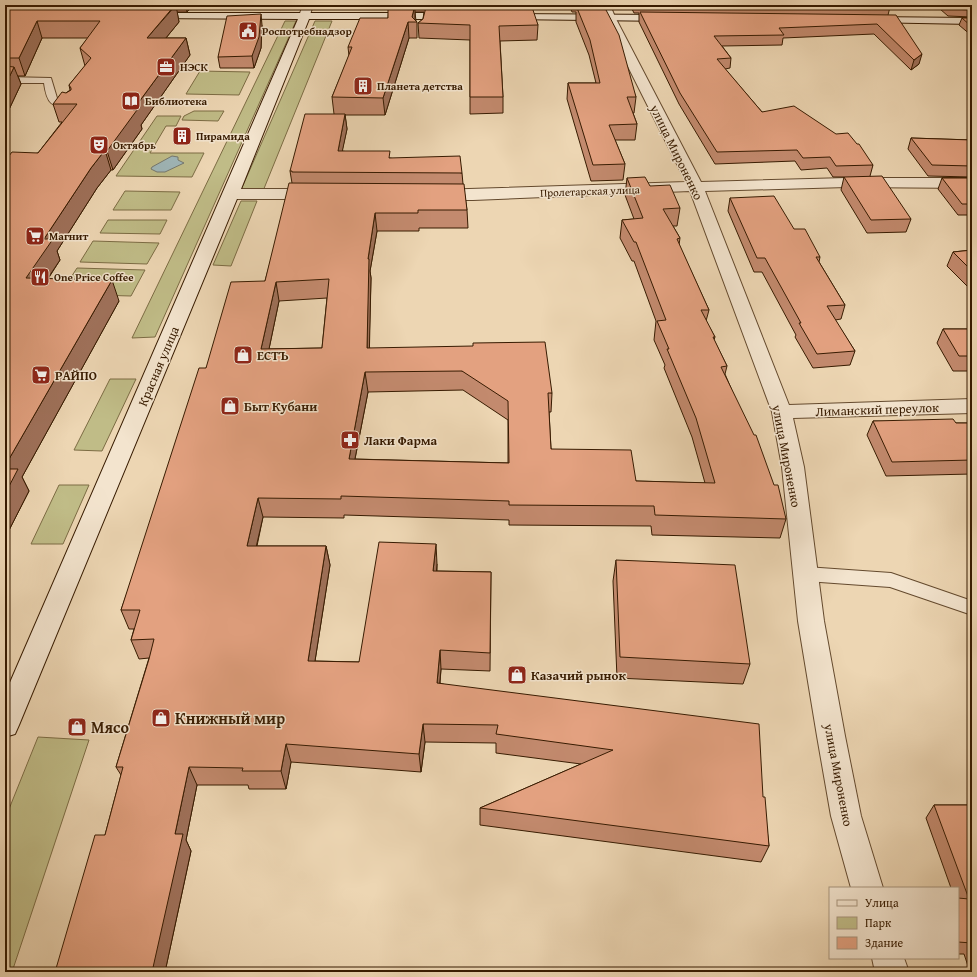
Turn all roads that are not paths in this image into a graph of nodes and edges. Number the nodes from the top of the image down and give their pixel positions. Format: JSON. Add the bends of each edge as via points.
{"nodes":[{"id":1,"x":306,"y":10,"type":"edge"},
{"id":2,"x":607,"y":11,"type":"edge"},
{"id":3,"x":137,"y":16,"type":"edge"},
{"id":4,"x":461,"y":16,"type":"edge"},
{"id":5,"x":492,"y":16,"type":"edge"},
{"id":6,"x":680,"y":18,"type":"edge"},
{"id":7,"x":862,"y":20,"type":"edge"},
{"id":8,"x":972,"y":21,"type":"edge"},
{"id":9,"x":5,"y":80,"type":"edge"},
{"id":10,"x":71,"y":107,"type":"edge"},
{"id":11,"x":972,"y":183,"type":"edge"},
{"id":12,"x":696,"y":187,"type":"junction"},
{"id":13,"x":231,"y":194,"type":"junction"},
{"id":14,"x":329,"y":194,"type":"edge"},
{"id":15,"x":425,"y":195,"type":"edge"},
{"id":16,"x":972,"y":406,"type":"edge"},
{"id":17,"x":782,"y":412,"type":"junction"},
{"id":18,"x":806,"y":574,"type":"junction"},
{"id":19,"x":972,"y":608,"type":"edge"},
{"id":20,"x":5,"y":725,"type":"edge"},
{"id":21,"x":867,"y":887,"type":"edge"},
{"id":22,"x":888,"y":959,"type":"edge"},
{"id":23,"x":892,"y":972,"type":"edge"}],
"edges":[{"from":1,"to":3,"type":"street"},
{"from":1,"to":4,"type":"street","via":[[421,19]]},
{"from":1,"to":13,"type":"street","name":"Красная улица"},
{"from":2,"to":5,"type":"street"},
{"from":2,"to":6,"type":"street"},
{"from":2,"to":12,"type":"street","name":"улица Мироненко"},
{"from":7,"to":8,"type":"street"},
{"from":9,"to":10,"type":"lane","via":[[48,80],[50,98],[56,104]]},
{"from":11,"to":12,"type":"street","name":"Пролетарская улица","via":[[839,182]]},
{"from":12,"to":15,"type":"street","name":"Пролетарская улица"},
{"from":12,"to":17,"type":"street","name":"улица Мироненко"},
{"from":13,"to":14,"type":"street"},
{"from":13,"to":20,"type":"street","name":"Красная улица"},
{"from":16,"to":17,"type":"street","name":"Лиманский переулок"},
{"from":17,"to":18,"type":"street","name":"улица Мироненко"},
{"from":18,"to":19,"type":"lane","via":[[891,580]]},
{"from":18,"to":21,"type":"street","name":"улица Мироненко","via":[[811,621],[846,816]]},
{"from":22,"to":23,"type":"street"}]}
